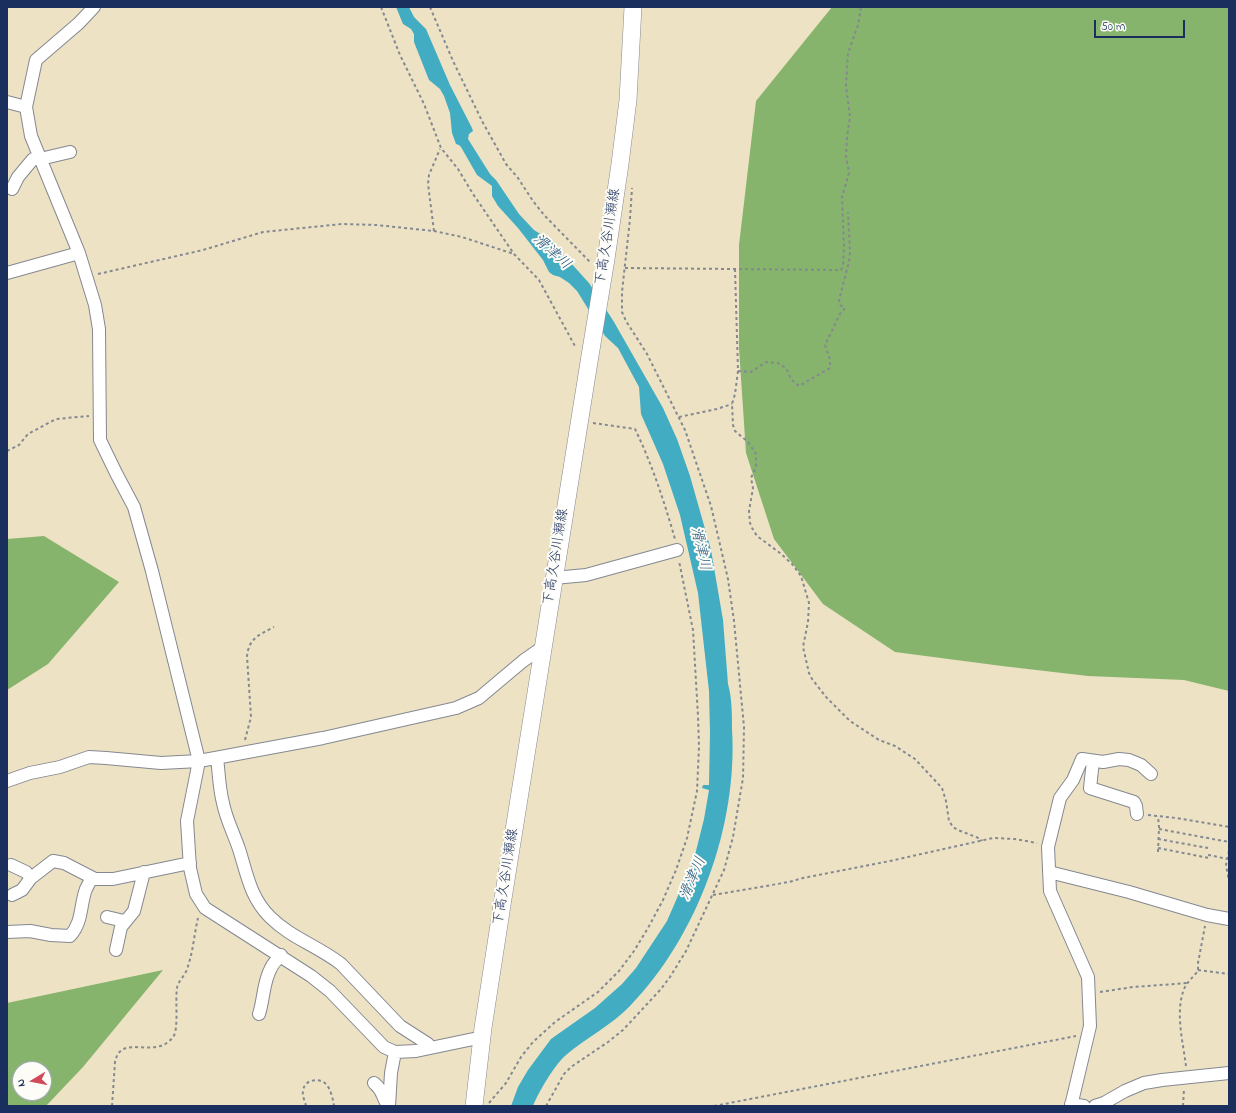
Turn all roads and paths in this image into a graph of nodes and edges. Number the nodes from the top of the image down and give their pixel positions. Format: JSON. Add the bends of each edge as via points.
{"nodes":[{"id":1,"x":94,"y":7,"type":"edge"},
{"id":2,"x":381,"y":7,"type":"edge"},
{"id":3,"x":430,"y":7,"type":"edge"},
{"id":4,"x":633,"y":7,"type":"edge"},
{"id":5,"x":861,"y":7,"type":"edge"},
{"id":6,"x":7,"y":102,"type":"edge"},
{"id":7,"x":26,"y":107,"type":"junction"},
{"id":8,"x":441,"y":148,"type":"junction"},
{"id":9,"x":70,"y":152,"type":"dead end"},
{"id":10,"x":40,"y":159,"type":"junction"},
{"id":11,"x":12,"y":176,"type":"edge"},
{"id":12,"x":631,"y":183,"type":"dead end"},
{"id":13,"x":12,"y":189,"type":"dead end"},
{"id":14,"x":848,"y":212,"type":"dead end"},
{"id":15,"x":434,"y":230,"type":"junction"},
{"id":16,"x":79,"y":253,"type":"junction"},
{"id":17,"x":514,"y":254,"type":"junction"},
{"id":18,"x":625,"y":268,"type":"junction"},
{"id":19,"x":735,"y":269,"type":"junction"},
{"id":20,"x":7,"y":273,"type":"edge"},
{"id":21,"x":87,"y":277,"type":"junction"},
{"id":22,"x":603,"y":280,"type":"junction"},
{"id":23,"x":589,"y":359,"type":"junction"},
{"id":24,"x":738,"y":371,"type":"junction"},
{"id":25,"x":732,"y":404,"type":"junction"},
{"id":26,"x":100,"y":415,"type":"junction"},
{"id":27,"x":679,"y":417,"type":"junction"},
{"id":28,"x":580,"y":422,"type":"junction"},
{"id":29,"x":7,"y":451,"type":"edge"},
{"id":30,"x":677,"y":550,"type":"junction"},
{"id":31,"x":554,"y":578,"type":"junction"},
{"id":32,"x":274,"y":627,"type":"dead end"},
{"id":33,"x":543,"y":647,"type":"junction"},
{"id":34,"x":242,"y":753,"type":"junction"},
{"id":35,"x":217,"y":758,"type":"junction"},
{"id":36,"x":200,"y":761,"type":"junction"},
{"id":37,"x":1094,"y":761,"type":"junction"},
{"id":38,"x":1151,"y":774,"type":"dead end"},
{"id":39,"x":7,"y":781,"type":"edge"},
{"id":40,"x":1137,"y":814,"type":"joint"},
{"id":41,"x":1158,"y":816,"type":"junction"},
{"id":42,"x":1229,"y":827,"type":"edge"},
{"id":43,"x":1159,"y":829,"type":"junction"},
{"id":44,"x":1158,"y":839,"type":"junction"},
{"id":45,"x":982,"y":841,"type":"junction"},
{"id":46,"x":1229,"y":842,"type":"edge"},
{"id":47,"x":1049,"y":844,"type":"junction"},
{"id":48,"x":1158,"y":848,"type":"junction"},
{"id":49,"x":1208,"y":848,"type":"dead end"},
{"id":50,"x":1229,"y":851,"type":"edge"},
{"id":51,"x":1158,"y":852,"type":"dead end"},
{"id":52,"x":1227,"y":859,"type":"junction"},
{"id":53,"x":190,"y":863,"type":"junction"},
{"id":54,"x":11,"y":865,"type":"dead end"},
{"id":55,"x":144,"y":872,"type":"junction"},
{"id":56,"x":1049,"y":872,"type":"junction"},
{"id":57,"x":31,"y":878,"type":"junction"},
{"id":58,"x":92,"y":878,"type":"junction"},
{"id":59,"x":1229,"y":881,"type":"edge"},
{"id":60,"x":12,"y":895,"type":"dead end"},
{"id":61,"x":713,"y":895,"type":"junction"},
{"id":62,"x":202,"y":904,"type":"junction"},
{"id":63,"x":1207,"y":915,"type":"junction"},
{"id":64,"x":107,"y":916,"type":"dead end"},
{"id":65,"x":1229,"y":919,"type":"edge"},
{"id":66,"x":124,"y":921,"type":"junction"},
{"id":67,"x":7,"y":932,"type":"edge"},
{"id":68,"x":116,"y":950,"type":"dead end"},
{"id":69,"x":281,"y":955,"type":"junction"},
{"id":70,"x":1198,"y":970,"type":"junction"},
{"id":71,"x":1229,"y":974,"type":"edge"},
{"id":72,"x":1188,"y":983,"type":"junction"},
{"id":73,"x":1089,"y":994,"type":"junction"},
{"id":74,"x":259,"y":1014,"type":"dead end"},
{"id":75,"x":1089,"y":1034,"type":"junction"},
{"id":76,"x":483,"y":1037,"type":"junction"},
{"id":77,"x":430,"y":1048,"type":"junction"},
{"id":78,"x":395,"y":1052,"type":"junction"},
{"id":79,"x":1229,"y":1073,"type":"edge"},
{"id":80,"x":1186,"y":1077,"type":"junction"},
{"id":81,"x":374,"y":1083,"type":"dead end"},
{"id":82,"x":475,"y":1105,"type":"edge"},
{"id":83,"x":1071,"y":1105,"type":"edge"},
{"id":84,"x":112,"y":1106,"type":"edge"},
{"id":85,"x":306,"y":1106,"type":"edge"},
{"id":86,"x":334,"y":1106,"type":"edge"},
{"id":87,"x":389,"y":1106,"type":"edge"},
{"id":88,"x":546,"y":1106,"type":"edge"},
{"id":89,"x":714,"y":1106,"type":"edge"},
{"id":90,"x":1084,"y":1106,"type":"edge"},
{"id":91,"x":1094,"y":1106,"type":"edge"},
{"id":92,"x":1183,"y":1106,"type":"edge"}],
"edges":[{"from":1,"to":7,"type":"street","via":[[36,60]]},
{"from":2,"to":8,"type":"path"},
{"from":3,"to":22,"type":"path","via":[[482,121],[506,164],[544,215],[592,264]]},
{"from":4,"to":22,"type":"main road","name":"下高久谷川瀬線","via":[[628,100]]},
{"from":5,"to":19,"type":"path","via":[[847,60],[846,86],[850,117],[846,157],[849,173],[842,197],[843,266],[841,270]]},
{"from":6,"to":7,"type":"street"},
{"from":7,"to":10,"type":"street","via":[[31,136]]},
{"from":8,"to":15,"type":"path","via":[[429,175],[428,184]]},
{"from":8,"to":17,"type":"path","via":[[458,169]]},
{"from":9,"to":10,"type":"street"},
{"from":10,"to":11,"type":"street","via":[[32,159]]},
{"from":10,"to":16,"type":"street"},
{"from":11,"to":13,"type":"street"},
{"from":12,"to":18,"type":"path"},
{"from":14,"to":24,"type":"path","via":[[849,262],[838,300],[845,308],[825,345],[830,368],[798,386],[791,380],[786,368],[778,363],[766,362],[751,372]]},
{"from":15,"to":17,"type":"path"},
{"from":15,"to":21,"type":"path","via":[[342,224],[263,232],[204,250]]},
{"from":16,"to":20,"type":"street"},
{"from":16,"to":21,"type":"street"},
{"from":17,"to":23,"type":"path","via":[[539,280],[579,352]]},
{"from":18,"to":19,"type":"path"},
{"from":18,"to":27,"type":"path","via":[[622,312]]},
{"from":19,"to":24,"type":"path"},
{"from":21,"to":26,"type":"street","via":[[99,329]]},
{"from":22,"to":23,"type":"main road","name":"下高久谷川瀬線"},
{"from":23,"to":28,"type":"main road","name":"下高久谷川瀬線"},
{"from":24,"to":25,"type":"path"},
{"from":25,"to":27,"type":"path"},
{"from":25,"to":45,"type":"path","via":[[735,431],[748,442],[756,454],[749,510],[752,528],[757,536],[792,564],[805,587],[809,611],[802,647],[812,679],[850,721],[915,759],[942,788],[949,821],[953,827]]},
{"from":26,"to":29,"type":"path","via":[[56,419],[28,434],[19,445]]},
{"from":26,"to":36,"type":"street","via":[[100,440],[134,507]]},
{"from":27,"to":61,"type":"path","via":[[711,506],[728,579],[744,727],[743,778],[733,837],[724,870]]},
{"from":28,"to":30,"type":"path","via":[[635,429],[664,504]]},
{"from":28,"to":31,"type":"main road","name":"下高久谷川瀬線"},
{"from":30,"to":31,"type":"street","via":[[586,575]]},
{"from":30,"to":82,"type":"path","via":[[693,630],[698,747],[697,791],[687,838],[676,870],[648,928],[618,971],[598,992],[537,1038],[521,1056],[506,1083],[488,1104]]},
{"from":31,"to":33,"type":"main road","name":"下高久谷川瀬線"},
{"from":32,"to":34,"type":"path","via":[[258,635],[248,648],[251,717]]},
{"from":33,"to":34,"type":"street","via":[[523,660],[479,698],[456,708]]},
{"from":33,"to":76,"type":"main road","name":"下高久谷川瀬線"},
{"from":34,"to":35,"type":"street"},
{"from":35,"to":36,"type":"street"},
{"from":35,"to":77,"type":"street","via":[[223,803],[246,877],[262,906],[290,934],[332,957],[400,1026],[428,1044]]},
{"from":36,"to":39,"type":"street","via":[[161,763],[89,757]]},
{"from":36,"to":53,"type":"street","via":[[187,820]]},
{"from":37,"to":38,"type":"street","via":[[1129,760],[1141,764]]},
{"from":37,"to":40,"type":"street","via":[[1090,788],[1134,802]]},
{"from":37,"to":47,"type":"street","via":[[1082,758],[1073,780],[1060,798]]},
{"from":40,"to":41,"type":"path"},
{"from":41,"to":42,"type":"path"},
{"from":41,"to":43,"type":"path"},
{"from":43,"to":44,"type":"path"},
{"from":43,"to":46,"type":"path"},
{"from":44,"to":48,"type":"path"},
{"from":44,"to":49,"type":"path"},
{"from":45,"to":47,"type":"path","via":[[1003,838]]},
{"from":45,"to":61,"type":"path","via":[[789,882]]},
{"from":47,"to":56,"type":"street"},
{"from":48,"to":51,"type":"path"},
{"from":48,"to":52,"type":"path"},
{"from":50,"to":52,"type":"path"},
{"from":52,"to":59,"type":"path"},
{"from":53,"to":55,"type":"street"},
{"from":53,"to":62,"type":"street","via":[[196,894]]},
{"from":54,"to":57,"type":"street","via":[[26,872]]},
{"from":55,"to":58,"type":"street","via":[[113,879]]},
{"from":55,"to":66,"type":"street","via":[[134,911]]},
{"from":56,"to":63,"type":"street"},
{"from":56,"to":73,"type":"street","via":[[1050,891],[1088,977]]},
{"from":57,"to":58,"type":"street","via":[[53,861],[64,863]]},
{"from":57,"to":60,"type":"street","via":[[22,890]]},
{"from":58,"to":67,"type":"street","via":[[86,888],[74,932],[70,936],[30,931]]},
{"from":61,"to":88,"type":"path","via":[[686,951],[661,989],[623,1030],[564,1074]]},
{"from":62,"to":69,"type":"street"},
{"from":62,"to":84,"type":"path","via":[[186,971],[177,986],[175,1034],[167,1043],[160,1046],[125,1047],[120,1051],[114,1062]]},
{"from":63,"to":65,"type":"street"},
{"from":63,"to":70,"type":"path"},
{"from":64,"to":66,"type":"street"},
{"from":66,"to":68,"type":"street"},
{"from":69,"to":74,"type":"street","via":[[271,968]]},
{"from":69,"to":78,"type":"street","via":[[330,991],[376,1041],[384,1048]]},
{"from":70,"to":71,"type":"path"},
{"from":70,"to":72,"type":"path"},
{"from":72,"to":73,"type":"path","via":[[1133,987]]},
{"from":72,"to":80,"type":"path","via":[[1184,989],[1180,1013],[1188,1074]]},
{"from":73,"to":75,"type":"street"},
{"from":75,"to":83,"type":"street"},
{"from":75,"to":89,"type":"path"},
{"from":76,"to":77,"type":"street"},
{"from":76,"to":82,"type":"main road","name":"下高久谷川瀬線"},
{"from":77,"to":78,"type":"street"},
{"from":78,"to":87,"type":"street"},
{"from":79,"to":80,"type":"street"},
{"from":80,"to":91,"type":"street","via":[[1144,1083]]},
{"from":80,"to":92,"type":"path"},
{"from":81,"to":87,"type":"street","via":[[384,1094],[385,1102]]},
{"from":83,"to":90,"type":"street"},
{"from":85,"to":86,"type":"path","via":[[303,1093],[306,1083],[320,1081],[327,1085]]}]}
